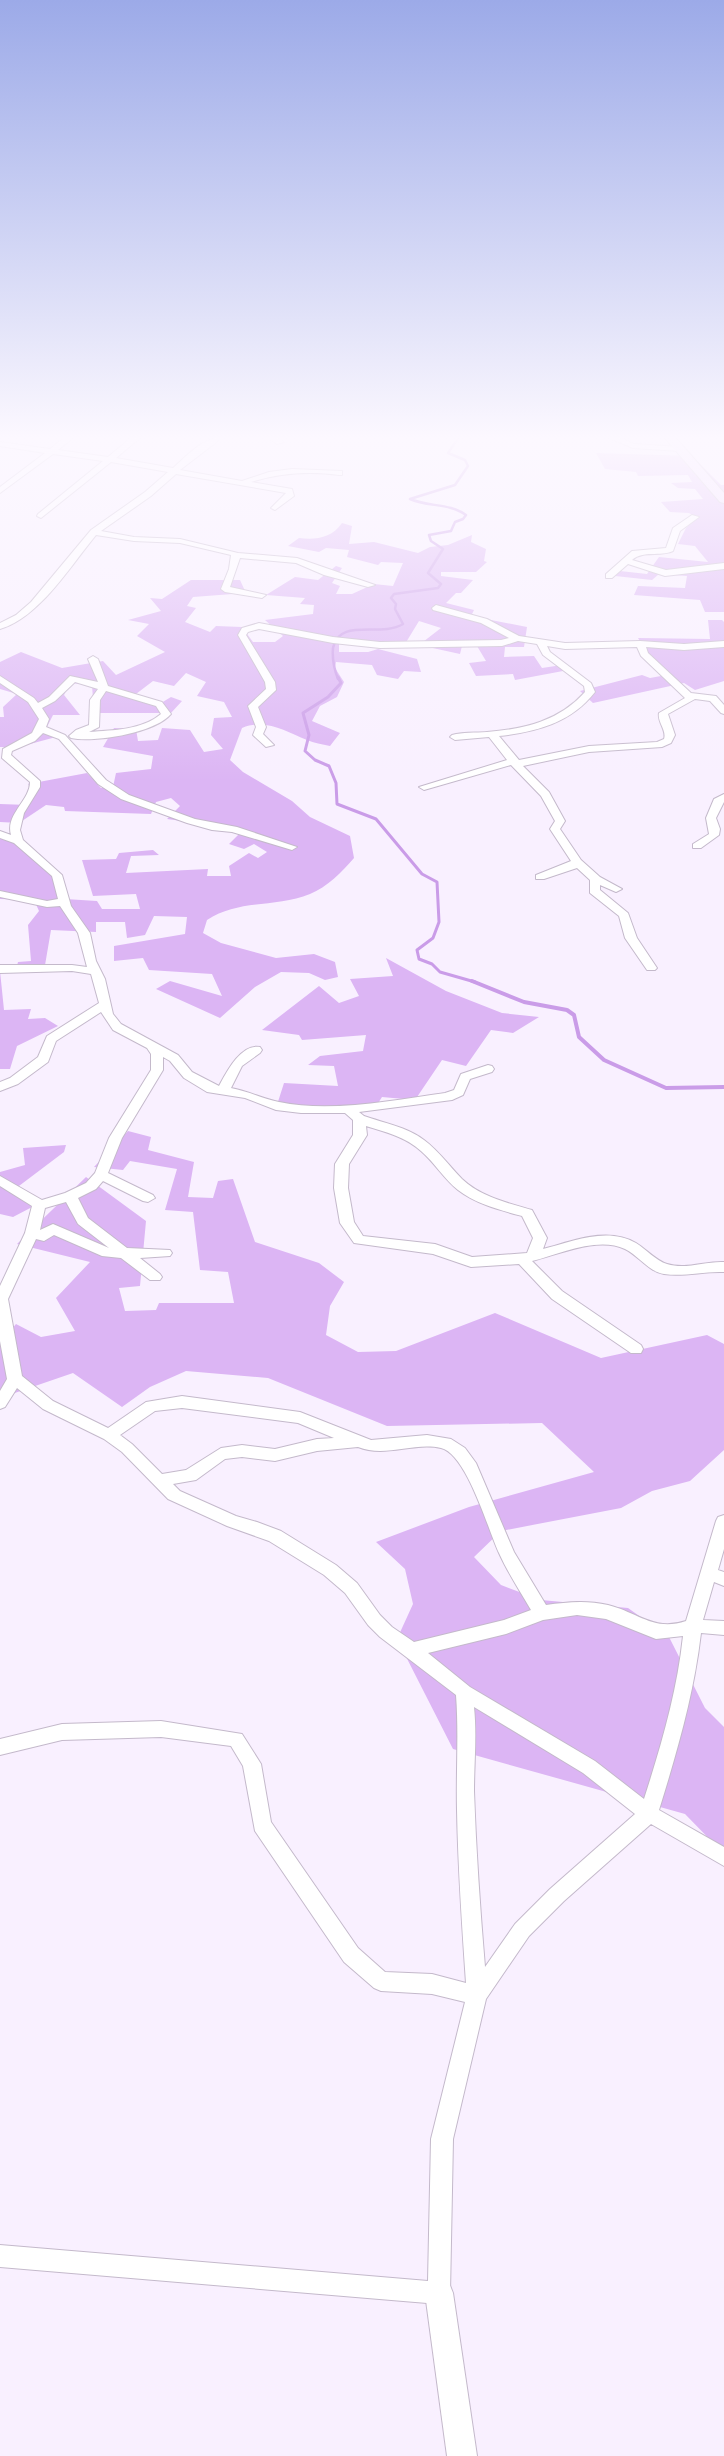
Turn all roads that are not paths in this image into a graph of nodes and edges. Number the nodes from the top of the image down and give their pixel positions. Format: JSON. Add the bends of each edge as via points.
{"nodes":[{"id":1,"x":78,"y":552,"type":"edge"},
{"id":2,"x":222,"y":552,"type":"edge"},
{"id":3,"x":656,"y":552,"type":"edge"},
{"id":4,"x":236,"y":555,"type":"junction"},
{"id":5,"x":625,"y":560,"type":"junction"},
{"id":6,"x":724,"y":566,"type":"edge"},
{"id":7,"x":608,"y":576,"type":"dead end"},
{"id":8,"x":371,"y":585,"type":"dead end"},
{"id":9,"x":262,"y":595,"type":"dead end"},
{"id":10,"x":436,"y":608,"type":"dead end"},
{"id":11,"x":0,"y":626,"type":"edge"},
{"id":12,"x":517,"y":638,"type":"junction"},
{"id":13,"x":541,"y":642,"type":"junction"},
{"id":14,"x":640,"y":644,"type":"junction"},
{"id":15,"x":724,"y":644,"type":"edge"},
{"id":16,"x":684,"y":647,"type":"junction"},
{"id":17,"x":93,"y":659,"type":"dead end"},
{"id":18,"x":653,"y":663,"type":"junction"},
{"id":19,"x":0,"y":679,"type":"edge"},
{"id":20,"x":104,"y":687,"type":"junction"},
{"id":21,"x":688,"y":696,"type":"junction"},
{"id":22,"x":35,"y":708,"type":"junction"},
{"id":23,"x":724,"y":711,"type":"edge"},
{"id":24,"x":42,"y":729,"type":"junction"},
{"id":25,"x":492,"y":734,"type":"junction"},
{"id":26,"x":74,"y":736,"type":"junction"},
{"id":27,"x":455,"y":736,"type":"dead end"},
{"id":28,"x":62,"y":737,"type":"junction"},
{"id":29,"x":269,"y":745,"type":"dead end"},
{"id":30,"x":514,"y":762,"type":"junction"},
{"id":31,"x":424,"y":787,"type":"dead end"},
{"id":32,"x":724,"y":797,"type":"edge"},
{"id":33,"x":0,"y":834,"type":"edge"},
{"id":34,"x":18,"y":841,"type":"junction"},
{"id":35,"x":697,"y":846,"type":"dead end"},
{"id":36,"x":292,"y":847,"type":"dead end"},
{"id":37,"x":576,"y":862,"type":"junction"},
{"id":38,"x":540,"y":877,"type":"dead end"},
{"id":39,"x":596,"y":879,"type":"junction"},
{"id":40,"x":616,"y":889,"type":"dead end"},
{"id":41,"x":0,"y":894,"type":"edge"},
{"id":42,"x":64,"y":902,"type":"junction"},
{"id":43,"x":651,"y":968,"type":"dead end"},
{"id":44,"x":0,"y":969,"type":"edge"},
{"id":45,"x":94,"y":971,"type":"junction"},
{"id":46,"x":104,"y":1005,"type":"junction"},
{"id":47,"x":152,"y":1047,"type":"junction"},
{"id":48,"x":256,"y":1050,"type":"dead end"},
{"id":49,"x":488,"y":1068,"type":"dead end"},
{"id":50,"x":0,"y":1087,"type":"edge"},
{"id":51,"x":223,"y":1092,"type":"junction"},
{"id":52,"x":348,"y":1109,"type":"junction"},
{"id":53,"x":359,"y":1119,"type":"junction"},
{"id":54,"x":101,"y":1175,"type":"junction"},
{"id":55,"x":0,"y":1180,"type":"edge"},
{"id":56,"x":70,"y":1196,"type":"junction"},
{"id":57,"x":148,"y":1198,"type":"dead end"},
{"id":58,"x":40,"y":1205,"type":"junction"},
{"id":59,"x":32,"y":1234,"type":"junction"},
{"id":60,"x":127,"y":1253,"type":"junction"},
{"id":61,"x":165,"y":1253,"type":"dead end"},
{"id":62,"x":527,"y":1258,"type":"junction"},
{"id":63,"x":724,"y":1267,"type":"edge"},
{"id":64,"x":155,"y":1277,"type":"dead end"},
{"id":65,"x":1,"y":1299,"type":"edge"},
{"id":66,"x":636,"y":1349,"type":"dead end"},
{"id":67,"x":15,"y":1379,"type":"junction"},
{"id":68,"x":0,"y":1403,"type":"edge"},
{"id":69,"x":109,"y":1435,"type":"junction"},
{"id":70,"x":359,"y":1441,"type":"junction"},
{"id":71,"x":160,"y":1480,"type":"junction"},
{"id":72,"x":724,"y":1521,"type":"edge"},
{"id":73,"x":716,"y":1576,"type":"edge"},
{"id":74,"x":542,"y":1613,"type":"junction"},
{"id":75,"x":693,"y":1626,"type":"junction"},
{"id":76,"x":724,"y":1628,"type":"edge"},
{"id":77,"x":412,"y":1650,"type":"junction"},
{"id":78,"x":464,"y":1692,"type":"junction"},
{"id":79,"x":0,"y":1747,"type":"edge"},
{"id":80,"x":649,"y":1814,"type":"junction"},
{"id":81,"x":724,"y":1857,"type":"edge"},
{"id":82,"x":478,"y":1995,"type":"junction"},
{"id":83,"x":0,"y":2256,"type":"edge"},
{"id":84,"x":439,"y":2294,"type":"junction"},
{"id":85,"x":462,"y":2456,"type":"edge"}],
"edges":[{"from":1,"to":11,"type":"street","via":[[34,604],[19,617]]},
{"from":2,"to":4,"type":"street"},
{"from":3,"to":5,"type":"street","via":[[635,553]]},
{"from":4,"to":8,"type":"street","via":[[297,562]]},
{"from":4,"to":9,"type":"street","via":[[225,589]]},
{"from":5,"to":6,"type":"street","via":[[665,573]]},
{"from":5,"to":7,"type":"street"},
{"from":10,"to":12,"type":"street","via":[[484,621]]},
{"from":12,"to":13,"type":"street"},
{"from":12,"to":29,"type":"street","via":[[502,643],[380,645],[250,627],[242,635],[270,682],[271,690],[253,706],[260,727],[258,735]]},
{"from":13,"to":14,"type":"street","via":[[565,646]]},
{"from":13,"to":25,"type":"street","via":[[546,653],[588,686],[590,692],[554,721],[538,727]]},
{"from":14,"to":16,"type":"street"},
{"from":14,"to":18,"type":"street"},
{"from":15,"to":16,"type":"street"},
{"from":16,"to":18,"type":"street","via":[[662,654]]},
{"from":17,"to":20,"type":"street"},
{"from":18,"to":21,"type":"street"},
{"from":19,"to":22,"type":"street","via":[[31,700]]},
{"from":20,"to":22,"type":"street","via":[[73,678],[52,699]]},
{"from":20,"to":26,"type":"street","via":[[95,700],[94,727]]},
{"from":20,"to":26,"type":"street","via":[[159,704],[166,714],[160,721],[123,732]]},
{"from":21,"to":23,"type":"street","via":[[713,698]]},
{"from":21,"to":30,"type":"street","via":[[690,699],[686,702],[664,713],[670,735],[668,741],[659,745],[590,749]]},
{"from":22,"to":24,"type":"street","via":[[44,720]]},
{"from":24,"to":28,"type":"street"},
{"from":24,"to":34,"type":"street","via":[[35,738],[6,752],[6,756],[35,781],[35,787],[19,813],[15,830]]},
{"from":25,"to":27,"type":"street"},
{"from":25,"to":30,"type":"street"},
{"from":26,"to":28,"type":"street"},
{"from":28,"to":36,"type":"street","via":[[102,782],[125,797],[191,821],[233,829]]},
{"from":30,"to":31,"type":"street"},
{"from":30,"to":37,"type":"street","via":[[554,807],[560,821],[555,829]]},
{"from":32,"to":35,"type":"street","via":[[718,801],[711,818],[714,835]]},
{"from":33,"to":34,"type":"street"},
{"from":34,"to":42,"type":"street","via":[[57,875]]},
{"from":37,"to":38,"type":"street","via":[[571,867]]},
{"from":37,"to":39,"type":"street"},
{"from":39,"to":40,"type":"street"},
{"from":39,"to":43,"type":"street","via":[[594,891],[624,915],[631,938]]},
{"from":41,"to":42,"type":"street","via":[[47,904]]},
{"from":42,"to":45,"type":"street","via":[[84,933]]},
{"from":44,"to":45,"type":"street","via":[[72,968]]},
{"from":45,"to":46,"type":"street","via":[[99,979]]},
{"from":46,"to":47,"type":"street","via":[[117,1027]]},
{"from":46,"to":50,"type":"street","via":[[51,1039],[44,1059]]},
{"from":47,"to":51,"type":"street","via":[[178,1061],[197,1082]]},
{"from":47,"to":54,"type":"street","via":[[157,1054],[157,1070],[116,1138]]},
{"from":48,"to":51,"type":"street","via":[[237,1064]]},
{"from":49,"to":52,"type":"street","via":[[465,1077],[459,1092],[448,1097]]},
{"from":51,"to":52,"type":"street","via":[[248,1095],[284,1107]]},
{"from":52,"to":53,"type":"street"},
{"from":53,"to":62,"type":"street","via":[[402,1132],[421,1144],[464,1188],[492,1202],[527,1213],[540,1238]]},
{"from":53,"to":62,"type":"street","via":[[360,1135],[342,1164],[341,1188],[347,1223],[359,1240],[435,1249],[471,1262]]},
{"from":54,"to":56,"type":"street","via":[[90,1186]]},
{"from":54,"to":57,"type":"street"},
{"from":55,"to":58,"type":"street"},
{"from":56,"to":58,"type":"street"},
{"from":56,"to":60,"type":"street","via":[[83,1221]]},
{"from":58,"to":59,"type":"street"},
{"from":59,"to":60,"type":"street","via":[[44,1236],[53,1229],[107,1253]]},
{"from":59,"to":65,"type":"street"},
{"from":60,"to":61,"type":"street"},
{"from":60,"to":64,"type":"street"},
{"from":62,"to":63,"type":"street","via":[[600,1239],[629,1245],[663,1269],[690,1271],[708,1266]]},
{"from":62,"to":66,"type":"street","via":[[558,1295]]},
{"from":65,"to":67,"type":"street"},
{"from":67,"to":68,"type":"street"},
{"from":67,"to":69,"type":"street","via":[[48,1405]]},
{"from":69,"to":70,"type":"street","via":[[151,1406],[182,1402],[300,1418]]},
{"from":69,"to":71,"type":"street"},
{"from":70,"to":71,"type":"street","via":[[317,1445],[275,1455],[242,1451],[222,1454],[190,1476]]},
{"from":70,"to":74,"type":"street","via":[[370,1446],[427,1441],[446,1443],[460,1452],[470,1467],[507,1554]]},
{"from":71,"to":77,"type":"street","via":[[174,1495],[233,1522],[275,1536],[330,1570],[351,1588],[386,1632]]},
{"from":72,"to":73,"type":"street"},
{"from":73,"to":75,"type":"street"},
{"from":74,"to":75,"type":"street","via":[[577,1608],[608,1612],[656,1632]]},
{"from":74,"to":77,"type":"street","via":[[506,1627]]},
{"from":75,"to":76,"type":"street"},
{"from":75,"to":80,"type":"street","via":[[688,1670],[670,1748]]},
{"from":77,"to":78,"type":"street"},
{"from":78,"to":80,"type":"street","via":[[589,1767]]},
{"from":78,"to":82,"type":"street","via":[[468,1732],[465,1776],[467,1862]]},
{"from":79,"to":82,"type":"street","via":[[62,1732],[161,1729],[236,1739],[252,1764],[262,1825],[352,1955],[381,1981],[432,1984]]},
{"from":80,"to":81,"type":"street","via":[[679,1828]]},
{"from":80,"to":82,"type":"street","via":[[522,1930]]},
{"from":82,"to":84,"type":"street","via":[[442,2139]]},
{"from":83,"to":84,"type":"street"},
{"from":84,"to":85,"type":"street"}]}
